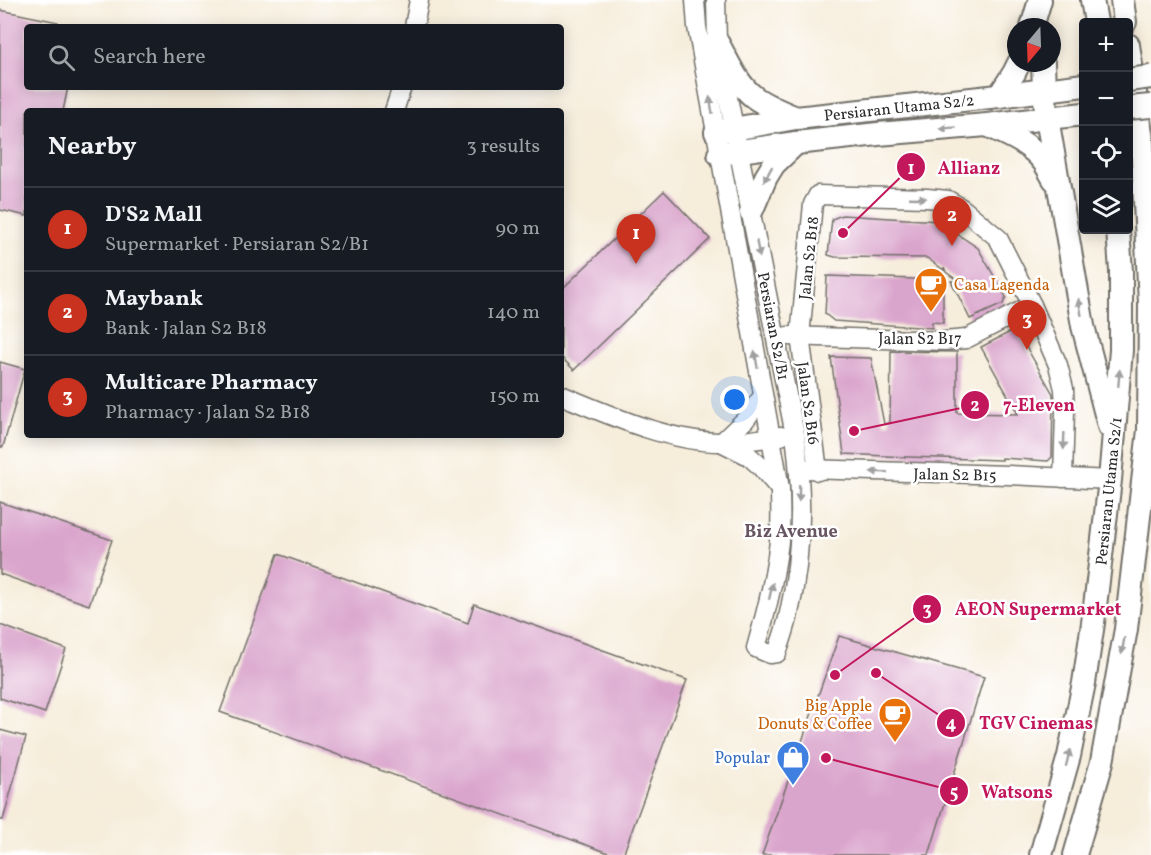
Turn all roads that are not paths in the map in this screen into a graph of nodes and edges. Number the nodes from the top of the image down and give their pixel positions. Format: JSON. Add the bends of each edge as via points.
{"nodes":[{"id":1,"x":419,"y":0,"type":"edge"},
{"id":2,"x":695,"y":0,"type":"edge"},
{"id":3,"x":716,"y":0,"type":"edge"},
{"id":4,"x":1040,"y":0,"type":"edge"},
{"id":5,"x":1092,"y":0,"type":"edge"},
{"id":6,"x":1122,"y":0,"type":"edge"},
{"id":7,"x":1035,"y":18,"type":"edge"},
{"id":8,"x":1041,"y":18,"type":"edge"},
{"id":9,"x":1095,"y":18,"type":"edge"},
{"id":10,"x":1124,"y":18,"type":"edge"},
{"id":11,"x":415,"y":24,"type":"edge"},
{"id":12,"x":717,"y":42,"type":"junction"},
{"id":13,"x":1014,"y":72,"type":"edge"},
{"id":14,"x":1046,"y":72,"type":"edge"},
{"id":15,"x":1132,"y":72,"type":"edge"},
{"id":16,"x":1151,"y":77,"type":"edge"},
{"id":17,"x":1133,"y":79,"type":"edge"},
{"id":18,"x":1079,"y":86,"type":"edge"},
{"id":19,"x":1051,"y":89,"type":"junction"},
{"id":20,"x":401,"y":90,"type":"edge"},
{"id":21,"x":999,"y":96,"type":"junction"},
{"id":22,"x":1151,"y":106,"type":"edge"},
{"id":23,"x":395,"y":108,"type":"edge"},
{"id":24,"x":1133,"y":108,"type":"edge"},
{"id":25,"x":1065,"y":116,"type":"edge"},
{"id":26,"x":796,"y":118,"type":"junction"},
{"id":27,"x":987,"y":125,"type":"junction"},
{"id":28,"x":727,"y":142,"type":"junction"},
{"id":29,"x":796,"y":143,"type":"junction"},
{"id":30,"x":1060,"y":188,"type":"junction"},
{"id":31,"x":751,"y":212,"type":"junction"},
{"id":32,"x":1118,"y":234,"type":"edge"},
{"id":33,"x":1032,"y":305,"type":"junction"},
{"id":34,"x":775,"y":335,"type":"junction"},
{"id":35,"x":800,"y":336,"type":"junction"},
{"id":36,"x":564,"y":396,"type":"edge"},
{"id":37,"x":763,"y":396,"type":"junction"},
{"id":38,"x":1150,"y":425,"type":"edge"},
{"id":39,"x":795,"y":435,"type":"junction"},
{"id":40,"x":770,"y":437,"type":"junction"},
{"id":41,"x":722,"y":442,"type":"junction"},
{"id":42,"x":1113,"y":445,"type":"junction"},
{"id":43,"x":800,"y":468,"type":"junction"},
{"id":44,"x":819,"y":471,"type":"junction"},
{"id":45,"x":1063,"y":478,"type":"junction"},
{"id":46,"x":1110,"y":480,"type":"junction"},
{"id":47,"x":780,"y":488,"type":"junction"},
{"id":48,"x":1041,"y":855,"type":"edge"},
{"id":49,"x":1075,"y":855,"type":"edge"}],
"edges":[{"from":1,"to":11,"type":"street"},
{"from":28,"to":2,"type":"street","name":"Persiaran S2/B1","one_way":true,"via":[[697,27]]},
{"from":3,"to":12,"type":"street","name":"Persiaran S2/B1"},
{"from":4,"to":7,"type":"main road"},
{"from":4,"to":8,"type":"main road"},
{"from":5,"to":9,"type":"main road"},
{"from":6,"to":10,"type":"main road"},
{"from":12,"to":26,"type":"main road","via":[[736,77],[755,98]]},
{"from":12,"to":28,"type":"street","name":"Persiaran S2/B1"},
{"from":13,"to":21,"type":"main road"},
{"from":14,"to":19,"type":"main road"},
{"from":15,"to":38,"type":"main road","name":"Persiaran Utama S2/1","via":[[1142,141],[1150,304]]},
{"from":16,"to":17,"type":"main road","bridge":true},
{"from":18,"to":19,"type":"main road","name":"Persiaran Utama S2/2"},
{"from":19,"to":21,"type":"main road","name":"Persiaran Utama S2/2"},
{"from":19,"to":25,"type":"main road"},
{"from":20,"to":23,"type":"street"},
{"from":21,"to":26,"type":"main road","name":"Persiaran Utama S2/2"},
{"from":22,"to":24,"type":"main road","bridge":true},
{"from":25,"to":27,"type":"main road","name":"Persiaran Utama S2/2"},
{"from":25,"to":30,"type":"main road"},
{"from":26,"to":28,"type":"main road","name":"Persiaran Utama S2/2"},
{"from":27,"to":29,"type":"main road","name":"Persiaran Utama S2/2","one_way":true},
{"from":27,"to":30,"type":"main road","via":[[1033,149]]},
{"from":28,"to":29,"type":"main road","name":"Persiaran Utama S2/2"},
{"from":28,"to":31,"type":"street","name":"Persiaran S2/B1"},
{"from":37,"to":28,"type":"street","name":"Persiaran S2/B1","one_way":true},
{"from":29,"to":31,"type":"main road","one_way":true,"via":[[774,164]]},
{"from":42,"to":30,"type":"main road","one_way":true,"via":[[1083,326]]},
{"from":31,"to":34,"type":"street","name":"Persiaran S2/B1","one_way":true},
{"from":42,"to":32,"type":"main road","name":"Persiaran Utama S2/1","one_way":true,"via":[[1121,350]]},
{"from":33,"to":35,"type":"street","name":"Jalan S2 B17","via":[[966,339]]},
{"from":35,"to":33,"type":"street","name":"Jalan S2 B18","one_way":true,"via":[[813,204],[818,195],[948,200],[998,238]]},
{"from":33,"to":45,"type":"street","name":"Jalan S2 B18","one_way":true,"via":[[1064,389]]},
{"from":34,"to":35,"type":"street","name":"Jalan S2 B17"},
{"from":34,"to":39,"type":"street","name":"Persiaran S2/B1"},
{"from":35,"to":44,"type":"street","name":"Jalan S2 B16"},
{"from":36,"to":41,"type":"street","via":[[664,434]]},
{"from":37,"to":40,"type":"street","name":"Persiaran S2/B1"},
{"from":37,"to":41,"type":"street"},
{"from":38,"to":49,"type":"main road","name":"Persiaran Utama S2/1","one_way":true,"via":[[1126,629],[1102,762]]},
{"from":39,"to":40,"type":"street"},
{"from":39,"to":43,"type":"street","name":"Persiaran S2/B1"},
{"from":40,"to":41,"type":"street"},
{"from":40,"to":47,"type":"street","name":"Persiaran S2/B1"},
{"from":41,"to":47,"type":"street","via":[[749,456]]},
{"from":42,"to":46,"type":"main road","name":"Persiaran Utama S2/1"},
{"from":43,"to":44,"type":"street","name":"Jalan S2 B15"},
{"from":43,"to":47,"type":"street","name":"Persiaran S2/B1","one_way":true,"via":[[795,581],[777,653],[770,654],[756,648],[775,570]]},
{"from":45,"to":44,"type":"street","name":"Jalan S2 B15","one_way":true},
{"from":45,"to":46,"type":"street","name":"Jalan S2 B15"},
{"from":48,"to":46,"type":"main road","name":"Persiaran Utama S2/1","one_way":true,"via":[[1069,756],[1084,683]]}]}
